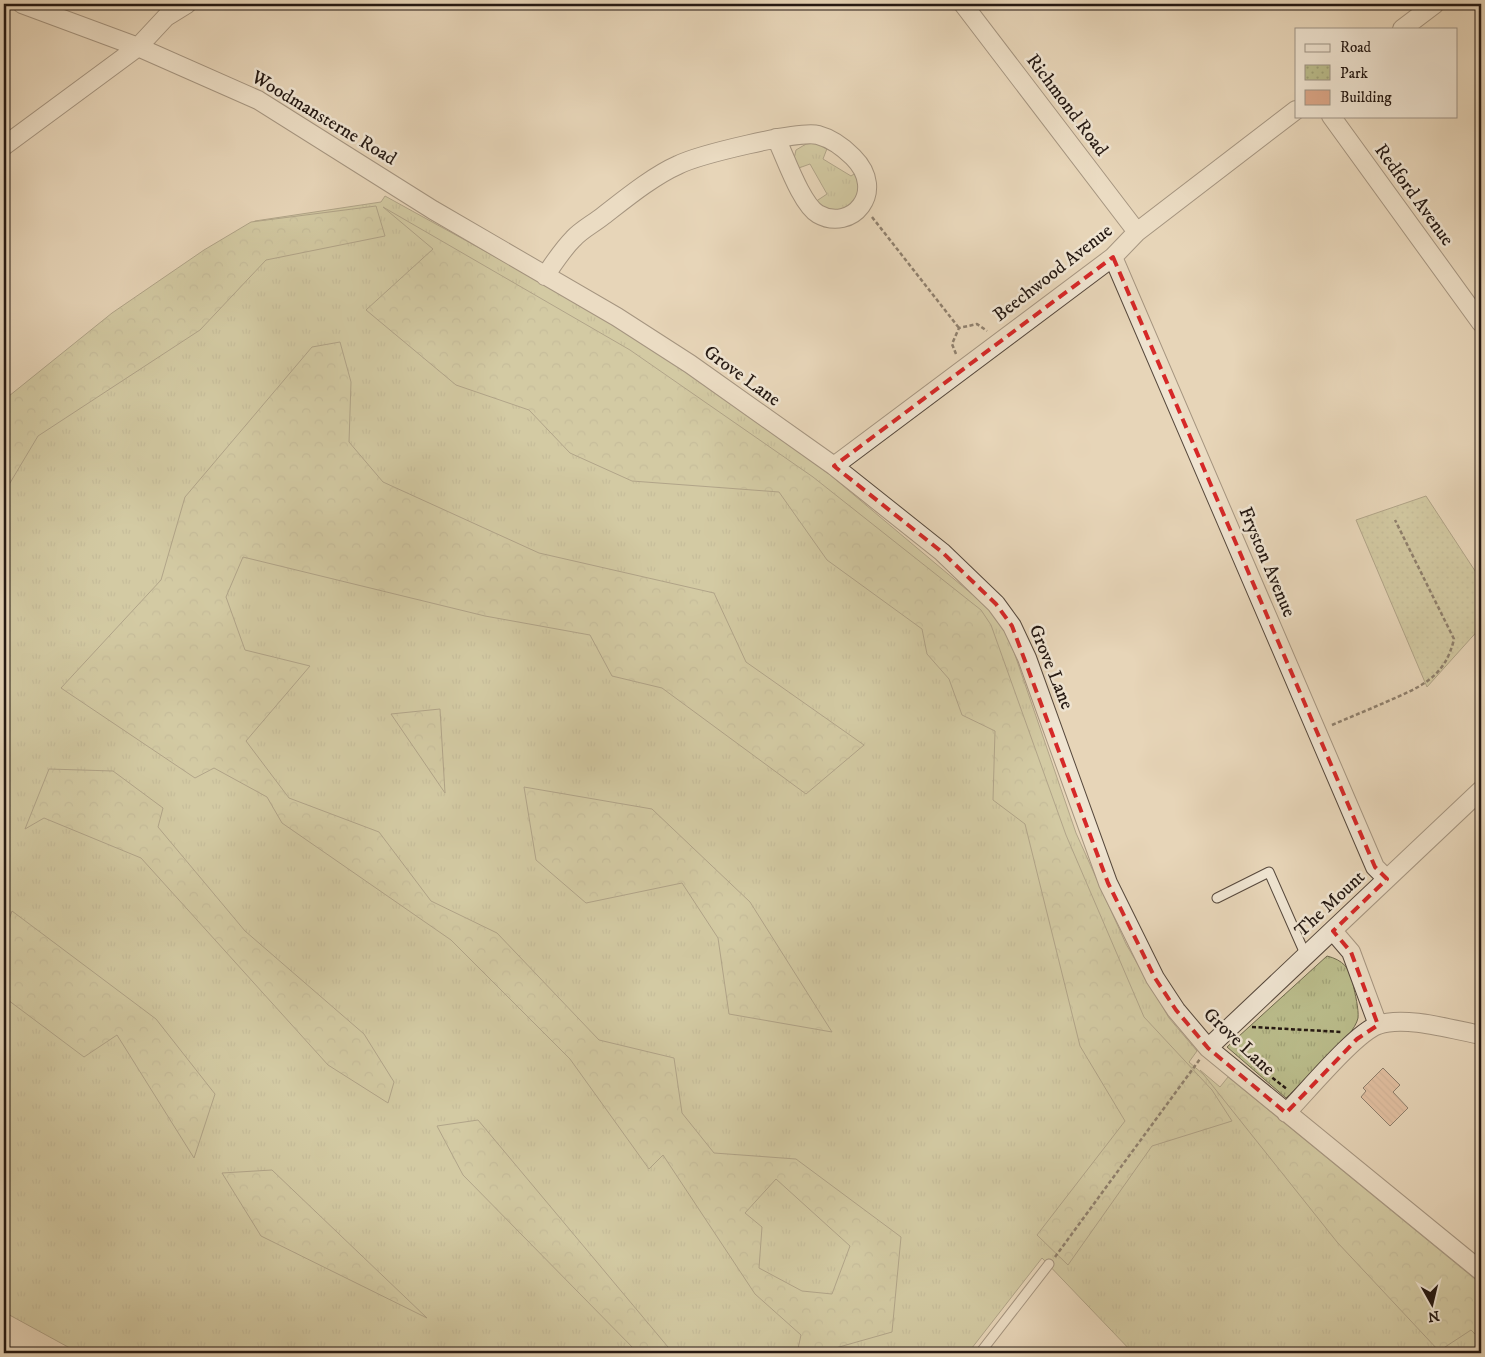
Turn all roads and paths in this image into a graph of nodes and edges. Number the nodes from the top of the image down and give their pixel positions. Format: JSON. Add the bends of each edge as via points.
{"nodes":[{"id":1,"x":22,"y":4,"type":"edge"},
{"id":2,"x":187,"y":4,"type":"edge"},
{"id":3,"x":963,"y":4,"type":"edge"},
{"id":4,"x":1435,"y":4,"type":"edge"},
{"id":5,"x":1403,"y":28,"type":"edge"},
{"id":6,"x":138,"y":47,"type":"junction"},
{"id":7,"x":1295,"y":111,"type":"edge"},
{"id":8,"x":1332,"y":118,"type":"edge"},
{"id":9,"x":776,"y":138,"type":"junction"},
{"id":10,"x":4,"y":146,"type":"edge"},
{"id":11,"x":862,"y":204,"type":"junction"},
{"id":12,"x":433,"y":210,"type":"joint"},
{"id":13,"x":1137,"y":232,"type":"junction"},
{"id":14,"x":1113,"y":257,"type":"junction"},
{"id":15,"x":546,"y":276,"type":"junction"},
{"id":16,"x":1481,"y":322,"type":"edge"},
{"id":17,"x":959,"y":328,"type":"junction"},
{"id":18,"x":998,"y":344,"type":"junction"},
{"id":19,"x":965,"y":368,"type":"junction"},
{"id":20,"x":834,"y":466,"type":"junction"},
{"id":21,"x":1395,"y":520,"type":"dead end"},
{"id":22,"x":1317,"y":731,"type":"junction"},
{"id":23,"x":1481,"y":790,"type":"edge"},
{"id":24,"x":1387,"y":879,"type":"junction"},
{"id":25,"x":1218,"y":898,"type":"dead end"},
{"id":26,"x":1332,"y":930,"type":"junction"},
{"id":27,"x":1306,"y":956,"type":"junction"},
{"id":28,"x":1378,"y":1025,"type":"junction"},
{"id":29,"x":1233,"y":1026,"type":"junction"},
{"id":30,"x":1481,"y":1035,"type":"edge"},
{"id":31,"x":1357,"y":1039,"type":"junction"},
{"id":32,"x":1208,"y":1048,"type":"junction"},
{"id":33,"x":1286,"y":1113,"type":"junction"},
{"id":34,"x":1049,"y":1264,"type":"joint"},
{"id":35,"x":1481,"y":1270,"type":"edge"},
{"id":36,"x":980,"y":1353,"type":"edge"}],
"edges":[{"from":1,"to":6,"type":"street","name":"Woodmansterne Road"},
{"from":2,"to":6,"type":"street","via":[[166,17]]},
{"from":3,"to":13,"type":"street","name":"Richmond Road"},
{"from":4,"to":5,"type":"street"},
{"from":6,"to":10,"type":"street"},
{"from":6,"to":12,"type":"street","name":"Woodmansterne Road","via":[[258,100]]},
{"from":7,"to":13,"type":"street","name":"Beechwood Avenue"},
{"from":8,"to":16,"type":"street","name":"Redford Avenue"},
{"from":9,"to":11,"type":"street","via":[[799,190],[818,213],[838,218],[857,211]]},
{"from":9,"to":11,"type":"street","via":[[817,135],[840,144],[861,165],[868,181],[868,195]]},
{"from":9,"to":15,"type":"street","via":[[678,164],[573,238]]},
{"from":11,"to":17,"type":"path"},
{"from":12,"to":15,"type":"street","name":"Grove Lane"},
{"from":13,"to":14,"type":"street","name":"Beechwood Avenue"},
{"from":14,"to":18,"type":"street","name":"Beechwood Avenue"},
{"from":14,"to":22,"type":"street","name":"Fryston Avenue"},
{"from":15,"to":20,"type":"street","name":"Grove Lane","via":[[690,364]]},
{"from":17,"to":18,"type":"path","via":[[976,324]]},
{"from":17,"to":19,"type":"path","via":[[952,344]]},
{"from":18,"to":19,"type":"street","name":"Beechwood Avenue"},
{"from":19,"to":20,"type":"street","name":"Beechwood Avenue"},
{"from":20,"to":32,"type":"street","name":"Grove Lane","via":[[942,552],[996,604],[1012,626],[1027,658],[1108,883],[1155,978],[1176,1010]]},
{"from":21,"to":22,"type":"path","via":[[1454,639],[1451,652],[1422,687]]},
{"from":22,"to":24,"type":"street","name":"Fryston Avenue","via":[[1375,867]]},
{"from":23,"to":24,"type":"street","name":"The Mount"},
{"from":24,"to":26,"type":"street","name":"The Mount"},
{"from":25,"to":27,"type":"lane","via":[[1269,872]]},
{"from":26,"to":27,"type":"street","name":"The Mount"},
{"from":26,"to":28,"type":"street","via":[[1351,952]]},
{"from":27,"to":29,"type":"street","name":"The Mount"},
{"from":28,"to":30,"type":"street","via":[[1406,1022]]},
{"from":28,"to":31,"type":"street"},
{"from":29,"to":31,"type":"path","via":[[1352,1032]]},
{"from":29,"to":32,"type":"street","name":"The Mount"},
{"from":31,"to":33,"type":"street"},
{"from":32,"to":33,"type":"street","name":"Grove Lane"},
{"from":32,"to":34,"type":"path"},
{"from":33,"to":35,"type":"street","name":"Grove Lane"},
{"from":34,"to":36,"type":"lane"}]}
